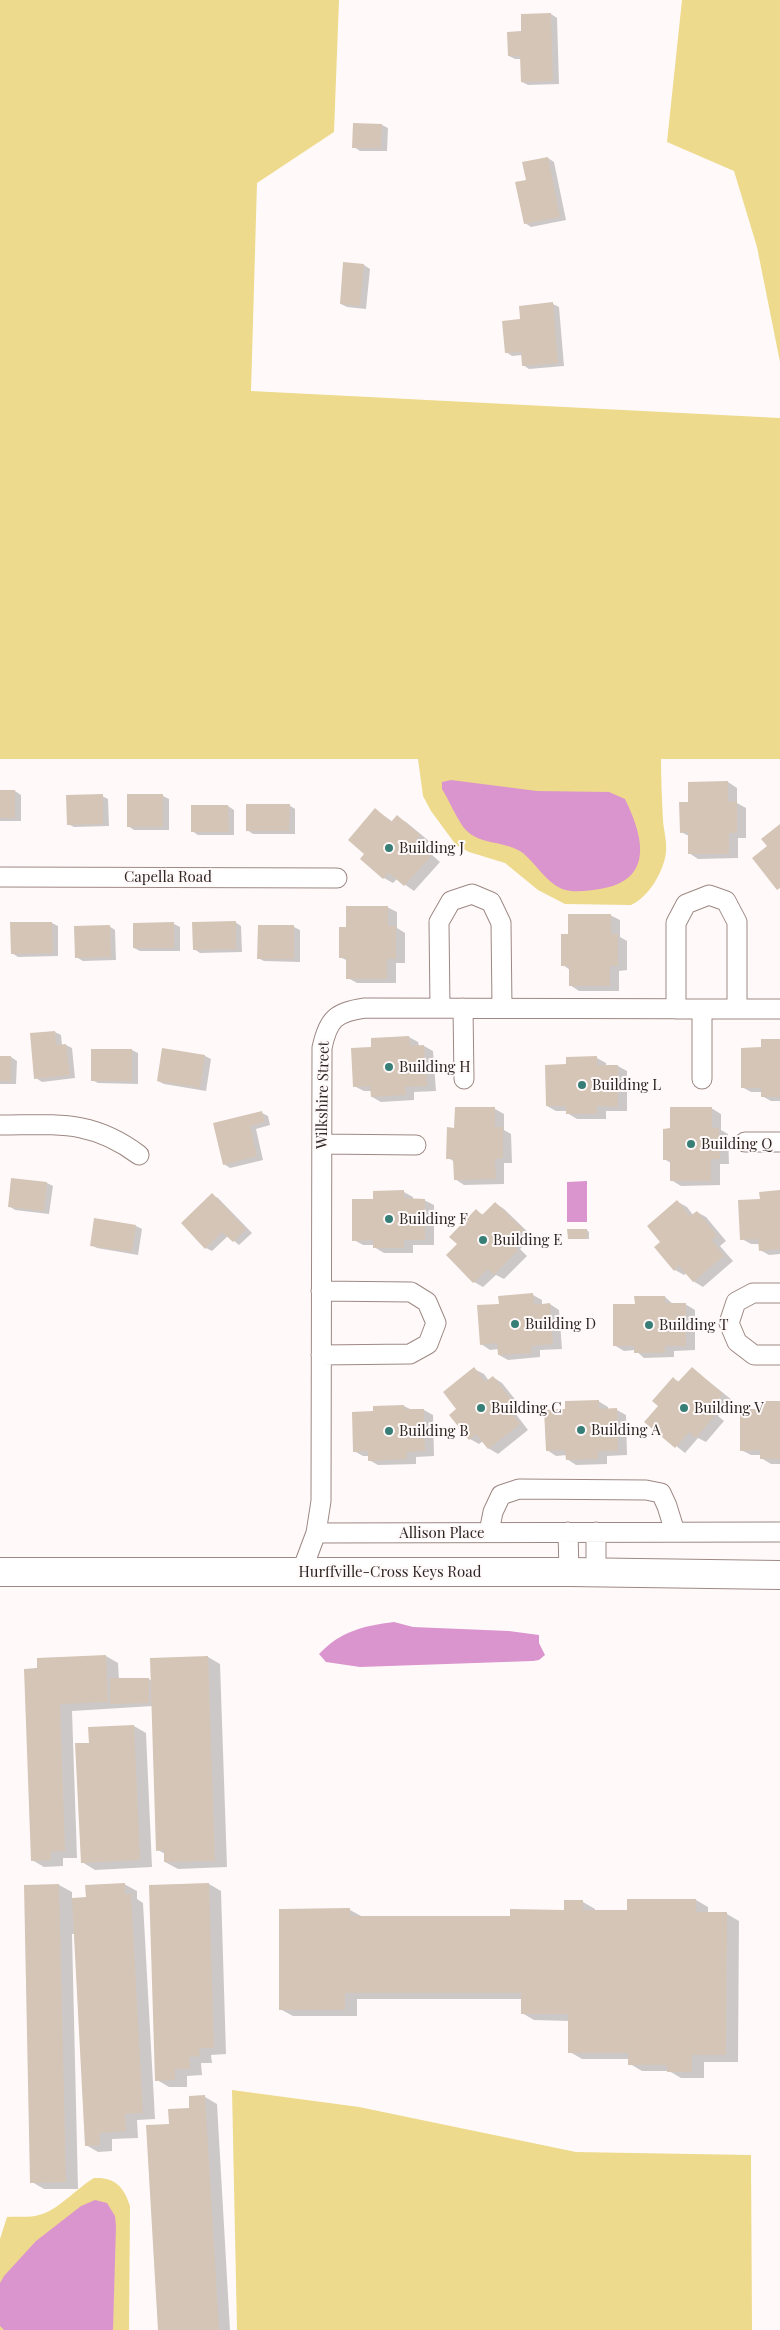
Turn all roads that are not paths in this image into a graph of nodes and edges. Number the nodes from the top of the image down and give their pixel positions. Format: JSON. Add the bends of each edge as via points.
{"nodes":[{"id":1,"x":0,"y":877,"type":"edge"},
{"id":2,"x":337,"y":878,"type":"dead end"},
{"id":3,"x":440,"y":1008,"type":"junction"},
{"id":4,"x":464,"y":1008,"type":"junction"},
{"id":5,"x":502,"y":1008,"type":"junction"},
{"id":6,"x":676,"y":1009,"type":"junction"},
{"id":7,"x":702,"y":1009,"type":"junction"},
{"id":8,"x":736,"y":1009,"type":"junction"},
{"id":9,"x":780,"y":1009,"type":"edge"},
{"id":10,"x":464,"y":1079,"type":"dead end"},
{"id":11,"x":702,"y":1079,"type":"dead end"},
{"id":12,"x":0,"y":1126,"type":"edge"},
{"id":13,"x":745,"y":1142,"type":"dead end"},
{"id":14,"x":780,"y":1142,"type":"edge"},
{"id":15,"x":322,"y":1144,"type":"junction"},
{"id":16,"x":416,"y":1145,"type":"dead end"},
{"id":17,"x":139,"y":1155,"type":"dead end"},
{"id":18,"x":321,"y":1291,"type":"junction"},
{"id":19,"x":780,"y":1293,"type":"edge"},
{"id":20,"x":321,"y":1355,"type":"junction"},
{"id":21,"x":780,"y":1355,"type":"edge"},
{"id":22,"x":488,"y":1532,"type":"junction"},
{"id":23,"x":568,"y":1532,"type":"junction"},
{"id":24,"x":596,"y":1532,"type":"junction"},
{"id":25,"x":675,"y":1532,"type":"junction"},
{"id":26,"x":780,"y":1532,"type":"edge"},
{"id":27,"x":316,"y":1533,"type":"junction"},
{"id":28,"x":0,"y":1572,"type":"edge"},
{"id":29,"x":569,"y":1572,"type":"junction"},
{"id":30,"x":596,"y":1572,"type":"junction"},
{"id":31,"x":301,"y":1573,"type":"junction"},
{"id":32,"x":780,"y":1575,"type":"edge"}],
"edges":[{"from":1,"to":2,"type":"street","name":"Capella Road"},
{"from":3,"to":4,"type":"street","name":"Wilkshire Street"},
{"from":3,"to":5,"type":"street","via":[[439,922],[451,901],[472,894],[491,902],[500,923]]},
{"from":3,"to":15,"type":"street","name":"Wilkshire Street","via":[[365,1008],[335,1016],[325,1030],[322,1048]]},
{"from":4,"to":5,"type":"street","name":"Wilkshire Street"},
{"from":4,"to":10,"type":"street"},
{"from":5,"to":6,"type":"street","name":"Wilkshire Street"},
{"from":6,"to":7,"type":"street","name":"Wilkshire Street"},
{"from":6,"to":8,"type":"street","via":[[676,924],[686,904],[709,895],[726,902],[737,922]]},
{"from":7,"to":8,"type":"street","name":"Wilkshire Street"},
{"from":7,"to":11,"type":"street"},
{"from":8,"to":9,"type":"street","name":"Wilkshire Street"},
{"from":12,"to":17,"type":"street","via":[[70,1125],[88,1128],[114,1138]]},
{"from":13,"to":14,"type":"street"},
{"from":15,"to":16,"type":"street"},
{"from":15,"to":18,"type":"street","name":"Wilkshire Street"},
{"from":18,"to":20,"type":"street","name":"Wilkshire Street"},
{"from":18,"to":20,"type":"street","via":[[410,1292],[427,1302],[436,1324],[428,1344],[410,1354]]},
{"from":19,"to":21,"type":"street","via":[[753,1293],[736,1302],[729,1323],[737,1342],[754,1356]]},
{"from":20,"to":27,"type":"street","name":"Wilkshire Street","via":[[320,1501]]},
{"from":22,"to":23,"type":"street","name":"Allison Place"},
{"from":22,"to":25,"type":"street","via":[[501,1495],[519,1489],[646,1490],[660,1493]]},
{"from":22,"to":27,"type":"street","name":"Allison Place"},
{"from":23,"to":24,"type":"street","name":"Allison Place"},
{"from":23,"to":29,"type":"street"},
{"from":24,"to":25,"type":"street","name":"Allison Place"},
{"from":24,"to":30,"type":"street"},
{"from":25,"to":26,"type":"street","name":"Allison Place"},
{"from":27,"to":31,"type":"street","name":"Wilkshire Street"},
{"from":28,"to":31,"type":"main road","name":"Hurffville-Cross Keys Road"},
{"from":29,"to":30,"type":"main road","name":"Hurffville-Cross Keys Road"},
{"from":29,"to":31,"type":"main road","name":"Hurffville-Cross Keys Road"},
{"from":30,"to":32,"type":"main road","name":"Hurffville-Cross Keys Road"}]}
